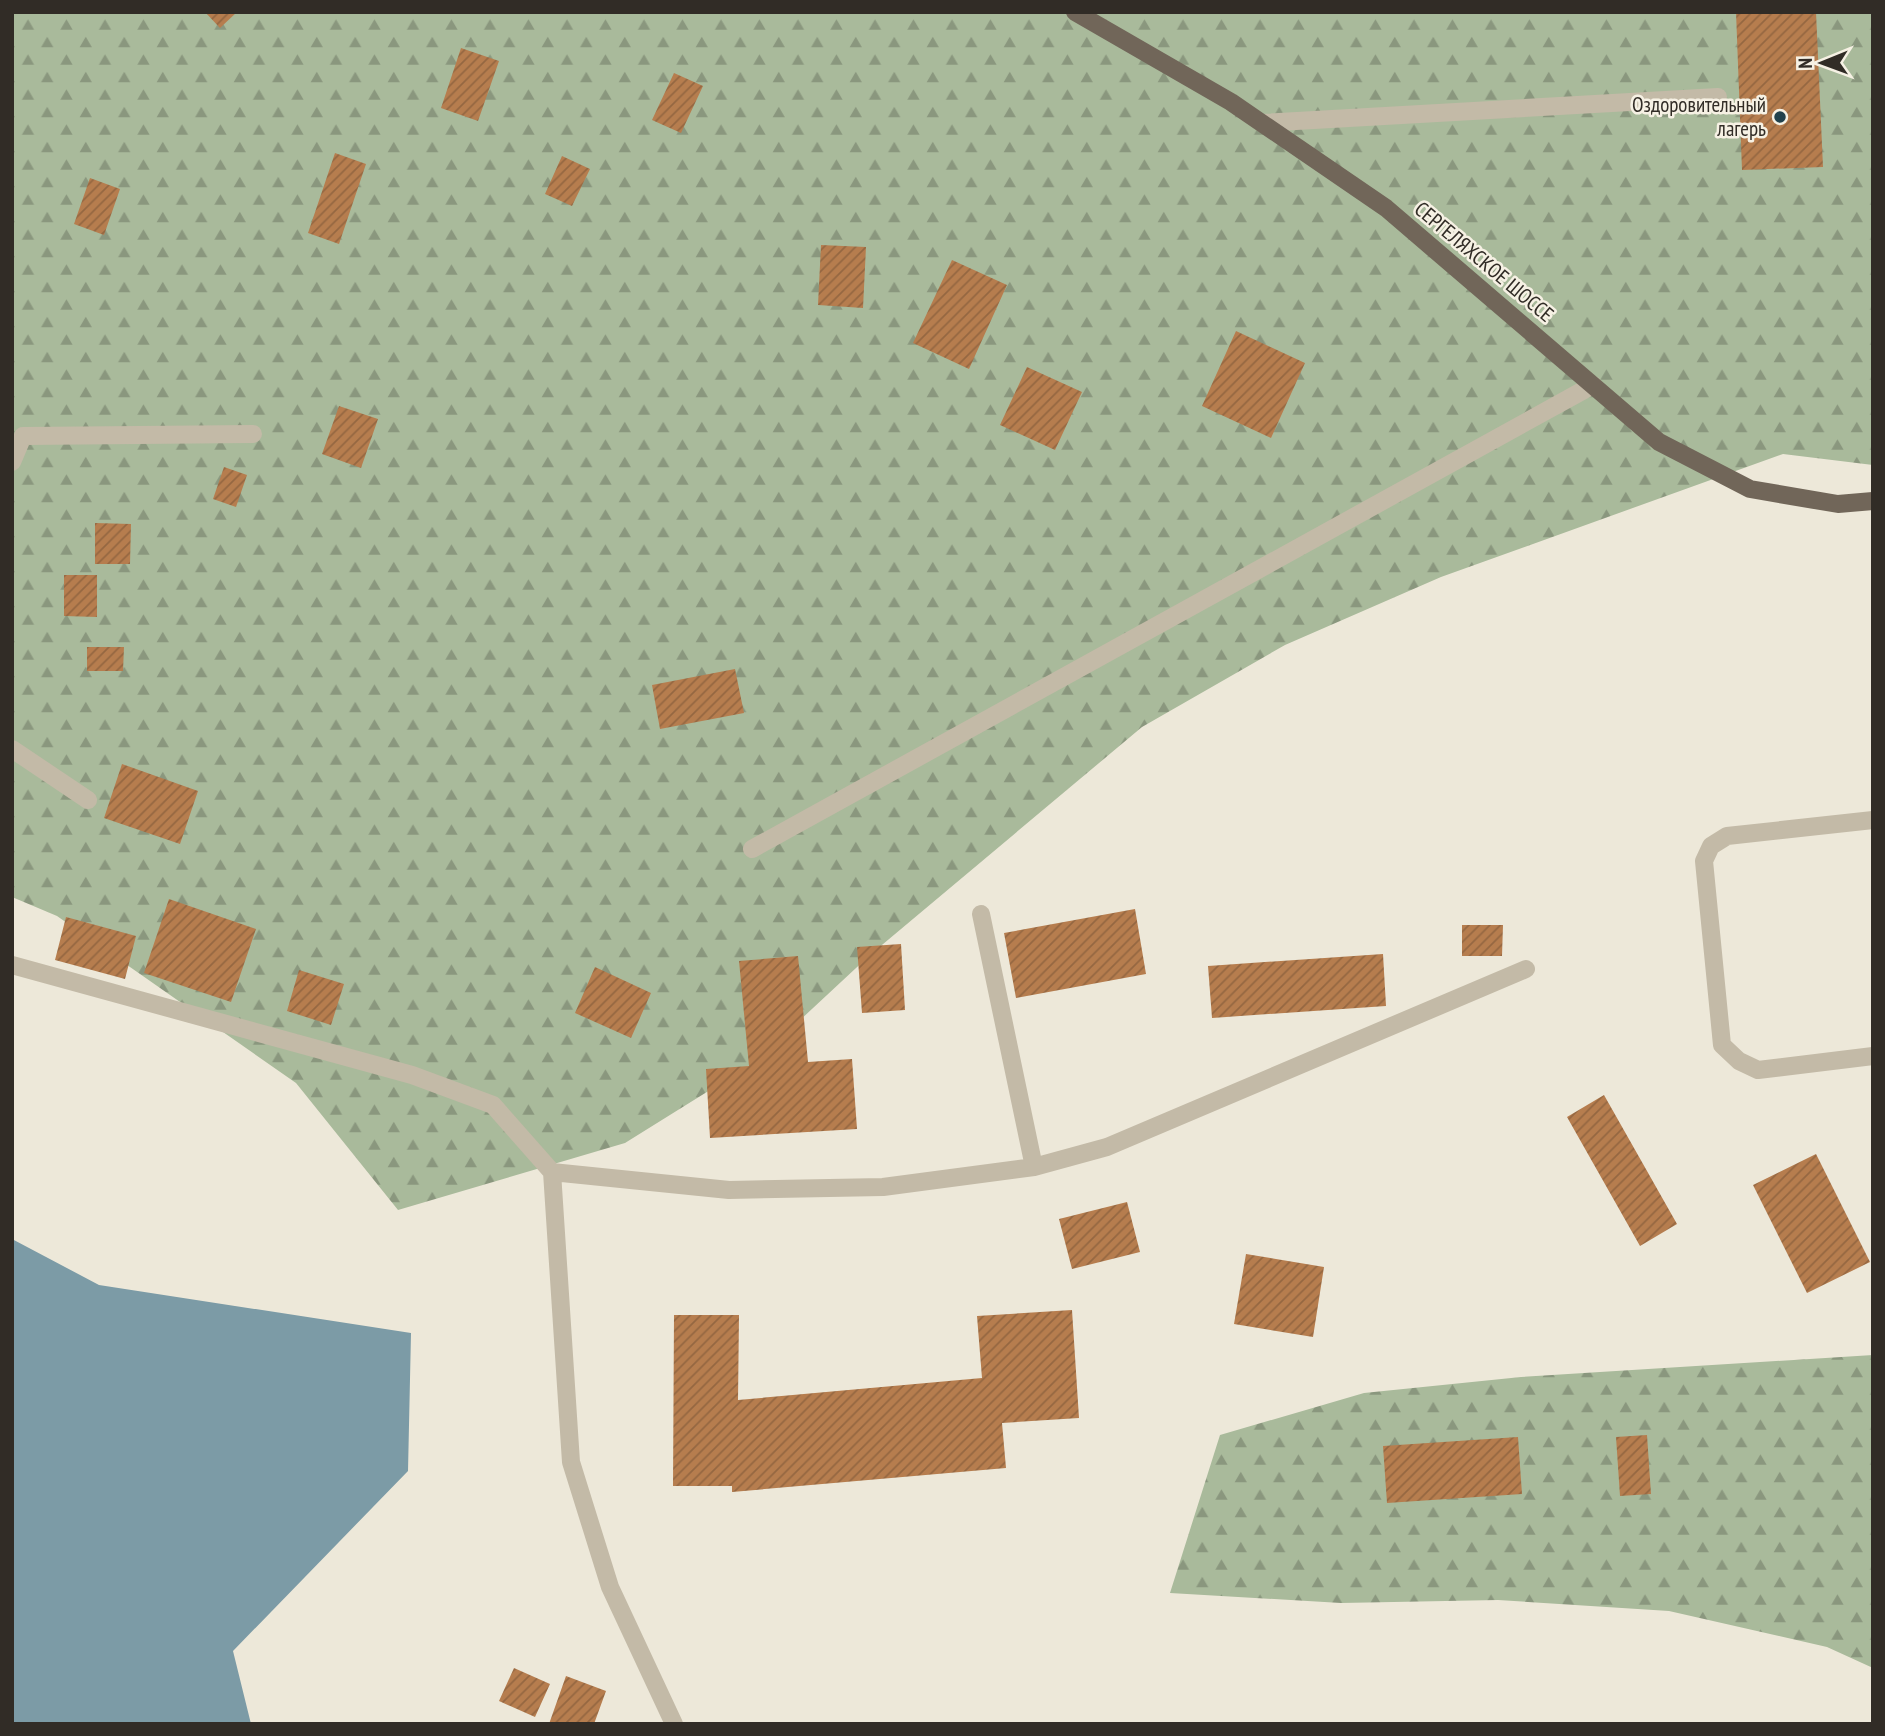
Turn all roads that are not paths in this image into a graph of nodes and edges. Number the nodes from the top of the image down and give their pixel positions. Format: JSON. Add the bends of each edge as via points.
{"nodes":[{"id":1,"x":1075,"y":12,"type":"edge"},
{"id":2,"x":1718,"y":97,"type":"dead end"},
{"id":3,"x":1262,"y":123,"type":"junction"},
{"id":4,"x":1593,"y":385,"type":"junction"},
{"id":5,"x":253,"y":434,"type":"dead end"},
{"id":6,"x":12,"y":462,"type":"edge"},
{"id":7,"x":1873,"y":501,"type":"edge"},
{"id":8,"x":12,"y":749,"type":"edge"},
{"id":9,"x":88,"y":800,"type":"dead end"},
{"id":10,"x":1873,"y":820,"type":"edge"},
{"id":11,"x":752,"y":849,"type":"dead end"},
{"id":12,"x":981,"y":914,"type":"dead end"},
{"id":13,"x":12,"y":965,"type":"edge"},
{"id":14,"x":1526,"y":969,"type":"dead end"},
{"id":15,"x":1873,"y":1056,"type":"edge"},
{"id":16,"x":1034,"y":1167,"type":"junction"},
{"id":17,"x":552,"y":1172,"type":"junction"},
{"id":18,"x":674,"y":1724,"type":"edge"}],
"edges":[{"from":1,"to":3,"type":"main road","name":"СЕРГЕЛЯХСКОЕ ШОССЕ"},
{"from":2,"to":3,"type":"street"},
{"from":3,"to":4,"type":"main road","name":"СЕРГЕЛЯХСКОЕ ШОССЕ","via":[[1386,208]]},
{"from":4,"to":7,"type":"main road","name":"СЕРГЕЛЯХСКОЕ ШОССЕ","via":[[1660,442],[1749,489],[1838,504]]},
{"from":4,"to":11,"type":"street"},
{"from":5,"to":6,"type":"street","via":[[23,436]]},
{"from":8,"to":9,"type":"street"},
{"from":10,"to":15,"type":"street","via":[[1727,836],[1712,846],[1704,861],[1723,1045],[1739,1061],[1758,1070]]},
{"from":12,"to":16,"type":"street"},
{"from":13,"to":17,"type":"street","via":[[412,1075],[493,1105]]},
{"from":14,"to":16,"type":"street","via":[[1107,1147]]},
{"from":16,"to":17,"type":"street","via":[[883,1187],[729,1189]]},
{"from":17,"to":18,"type":"street","via":[[572,1462],[610,1587]]}]}
